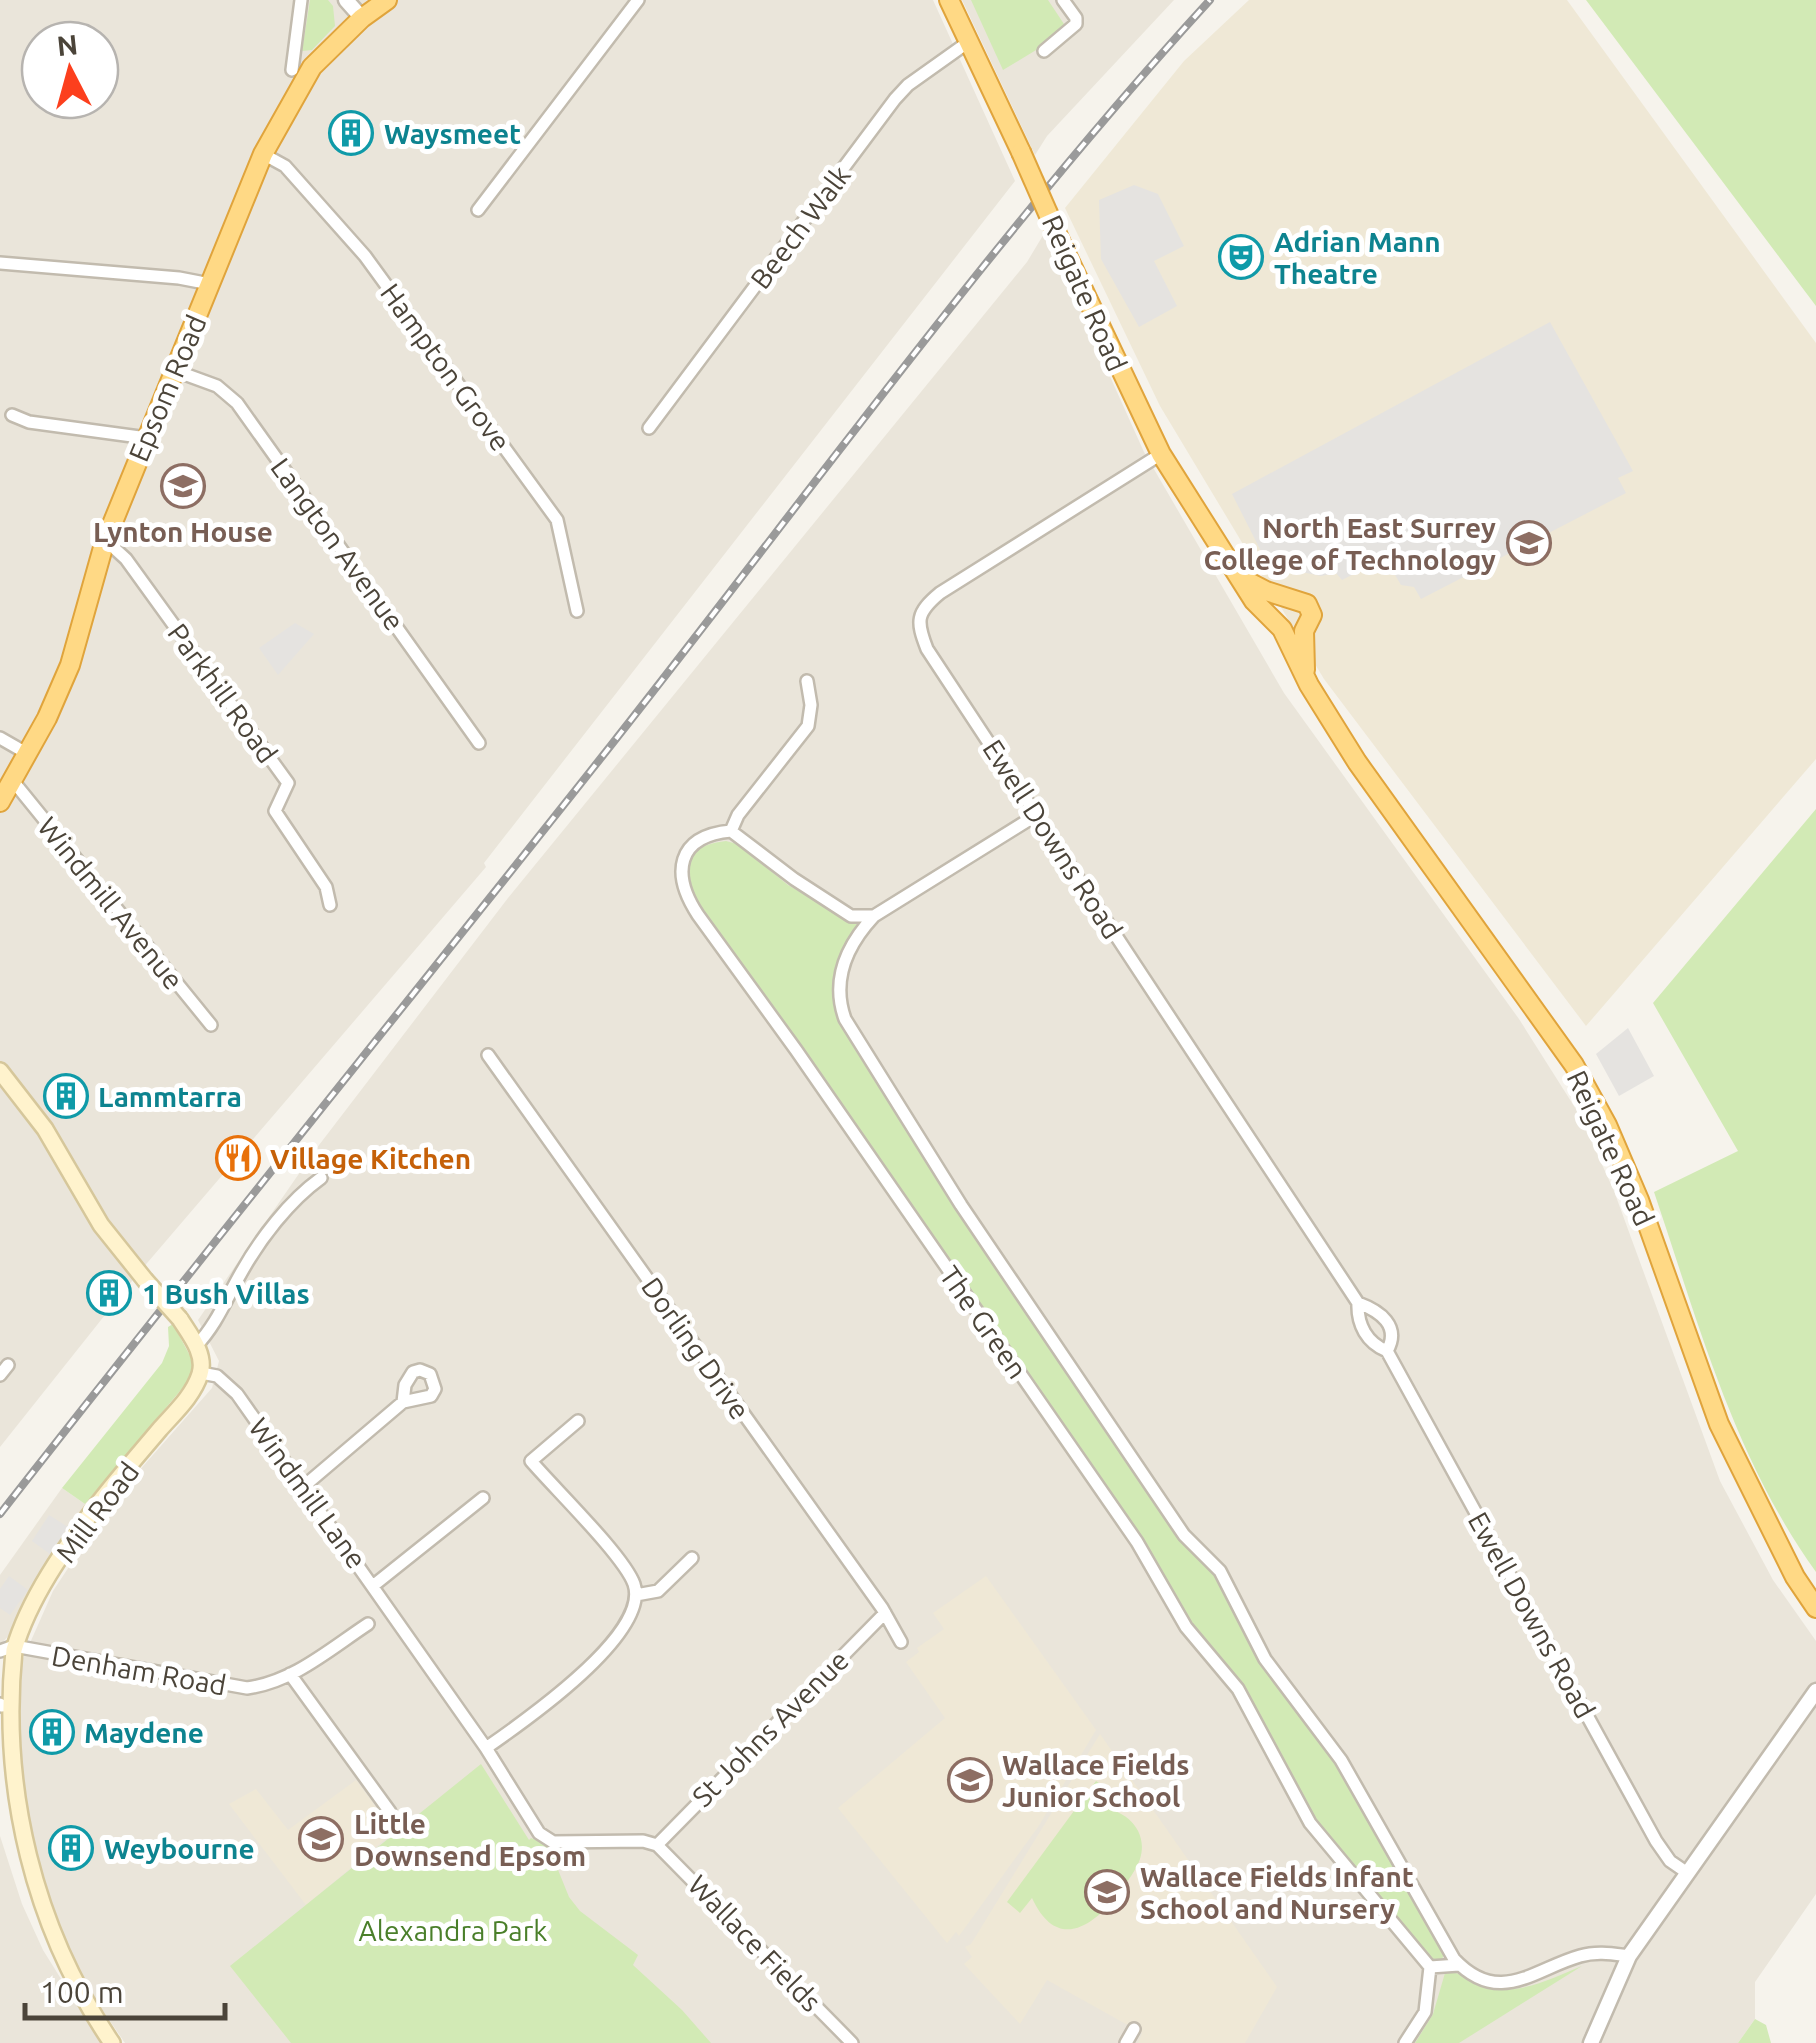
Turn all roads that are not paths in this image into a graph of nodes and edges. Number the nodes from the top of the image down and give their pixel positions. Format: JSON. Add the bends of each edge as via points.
{"nodes":[{"id":1,"x":301,"y":0,"type":"edge"},
{"id":2,"x":346,"y":0,"type":"edge"},
{"id":3,"x":387,"y":0,"type":"edge"},
{"id":4,"x":638,"y":0,"type":"edge"},
{"id":5,"x":948,"y":0,"type":"edge"},
{"id":6,"x":1063,"y":0,"type":"edge"},
{"id":7,"x":362,"y":18,"type":"junction"},
{"id":8,"x":967,"y":42,"type":"junction"},
{"id":9,"x":1044,"y":52,"type":"dead end"},
{"id":10,"x":292,"y":70,"type":"dead end"},
{"id":11,"x":264,"y":154,"type":"junction"},
{"id":12,"x":478,"y":210,"type":"dead end"},
{"id":13,"x":0,"y":263,"type":"edge"},
{"id":14,"x":210,"y":284,"type":"junction"},
{"id":15,"x":176,"y":372,"type":"junction"},
{"id":16,"x":12,"y":415,"type":"dead end"},
{"id":17,"x":649,"y":428,"type":"dead end"},
{"id":18,"x":146,"y":438,"type":"junction"},
{"id":19,"x":1161,"y":454,"type":"junction"},
{"id":20,"x":104,"y":544,"type":"junction"},
{"id":21,"x":1238,"y":577,"type":"junction"},
{"id":22,"x":1290,"y":599,"type":"junction"},
{"id":23,"x":577,"y":612,"type":"dead end"},
{"id":24,"x":1280,"y":626,"type":"junction"},
{"id":25,"x":1304,"y":631,"type":"junction"},
{"id":26,"x":1306,"y":676,"type":"junction"},
{"id":27,"x":807,"y":681,"type":"dead end"},
{"id":28,"x":0,"y":738,"type":"edge"},
{"id":29,"x":479,"y":743,"type":"dead end"},
{"id":30,"x":28,"y":754,"type":"junction"},
{"id":31,"x":12,"y":781,"type":"junction"},
{"id":32,"x":0,"y":802,"type":"edge"},
{"id":33,"x":1038,"y":814,"type":"junction"},
{"id":34,"x":732,"y":831,"type":"junction"},
{"id":35,"x":330,"y":905,"type":"dead end"},
{"id":36,"x":874,"y":916,"type":"junction"},
{"id":37,"x":211,"y":1025,"type":"dead end"},
{"id":38,"x":488,"y":1056,"type":"dead end"},
{"id":39,"x":0,"y":1072,"type":"edge"},
{"id":40,"x":321,"y":1178,"type":"dead end"},
{"id":41,"x":1358,"y":1303,"type":"junction"},
{"id":42,"x":196,"y":1346,"type":"junction"},
{"id":43,"x":1387,"y":1352,"type":"junction"},
{"id":44,"x":200,"y":1373,"type":"junction"},
{"id":45,"x":402,"y":1402,"type":"dead end"},
{"id":46,"x":578,"y":1421,"type":"dead end"},
{"id":47,"x":304,"y":1487,"type":"junction"},
{"id":48,"x":483,"y":1498,"type":"dead end"},
{"id":49,"x":692,"y":1558,"type":"dead end"},
{"id":50,"x":374,"y":1585,"type":"junction"},
{"id":51,"x":636,"y":1595,"type":"junction"},
{"id":52,"x":1816,"y":1608,"type":"edge"},
{"id":53,"x":885,"y":1613,"type":"junction"},
{"id":54,"x":368,"y":1624,"type":"dead end"},
{"id":55,"x":901,"y":1642,"type":"dead end"},
{"id":56,"x":7,"y":1649,"type":"edge"},
{"id":57,"x":290,"y":1674,"type":"junction"},
{"id":58,"x":1816,"y":1691,"type":"edge"},
{"id":59,"x":1,"y":1705,"type":"edge"},
{"id":60,"x":486,"y":1748,"type":"junction"},
{"id":61,"x":390,"y":1812,"type":"dead end"},
{"id":62,"x":657,"y":1845,"type":"junction"},
{"id":63,"x":1686,"y":1872,"type":"junction"},
{"id":64,"x":1629,"y":1956,"type":"junction"},
{"id":65,"x":1459,"y":1965,"type":"junction"},
{"id":66,"x":1430,"y":1968,"type":"junction"},
{"id":67,"x":1134,"y":2029,"type":"dead end"},
{"id":68,"x":112,"y":2043,"type":"edge"},
{"id":69,"x":852,"y":2043,"type":"edge"},
{"id":70,"x":1126,"y":2043,"type":"edge"},
{"id":71,"x":1405,"y":2043,"type":"edge"},
{"id":72,"x":1591,"y":2043,"type":"edge"}],
"edges":[{"from":1,"to":10,"type":"street"},
{"from":2,"to":7,"type":"street"},
{"from":3,"to":7,"type":"highway","name":"Epsom Road"},
{"from":4,"to":12,"type":"street"},
{"from":5,"to":8,"type":"highway","name":"Reigate Road"},
{"from":6,"to":9,"type":"street","via":[[1076,24]]},
{"from":7,"to":11,"type":"highway","name":"Epsom Road","via":[[312,66]]},
{"from":8,"to":17,"type":"street","name":"Beech Walk","via":[[895,99]]},
{"from":8,"to":19,"type":"highway","name":"Reigate Road","bridge":true},
{"from":11,"to":14,"type":"highway","name":"Epsom Road"},
{"from":11,"to":23,"type":"street","name":"Hampton Grove","via":[[285,166],[364,256],[556,520]]},
{"from":13,"to":14,"type":"street"},
{"from":14,"to":15,"type":"highway","name":"Epsom Road"},
{"from":15,"to":18,"type":"highway","name":"Epsom Road"},
{"from":15,"to":29,"type":"street","name":"Langton Avenue","via":[[218,386],[237,403]]},
{"from":16,"to":18,"type":"street"},
{"from":18,"to":20,"type":"highway","name":"Epsom Road"},
{"from":19,"to":21,"type":"highway","name":"Reigate Road"},
{"from":19,"to":33,"type":"street","name":"Ewell Downs Road","via":[[940,594],[919,618],[927,649]]},
{"from":20,"to":30,"type":"highway","name":"Epsom Road","via":[[70,665]]},
{"from":20,"to":35,"type":"street","name":"Parkhill Road","via":[[126,559],[288,782],[275,812],[326,887]]},
{"from":21,"to":22,"type":"highway"},
{"from":21,"to":24,"type":"highway","name":"Reigate Road"},
{"from":22,"to":24,"type":"highway","via":[[1280,606]]},
{"from":22,"to":25,"type":"highway","name":"Reigate Road","via":[[1311,609]]},
{"from":24,"to":25,"type":"highway","via":[[1292,634]]},
{"from":24,"to":26,"type":"highway","name":"Reigate Road"},
{"from":25,"to":26,"type":"highway","name":"Reigate Road"},
{"from":26,"to":52,"type":"highway","name":"Reigate Road","via":[[1384,800],[1582,1080],[1639,1200],[1720,1424]]},
{"from":27,"to":34,"type":"street","via":[[808,726]]},
{"from":28,"to":30,"type":"street"},
{"from":30,"to":31,"type":"highway","name":"Epsom Road"},
{"from":31,"to":32,"type":"highway","name":"Epsom Road"},
{"from":31,"to":37,"type":"street","name":"Windmill Avenue"},
{"from":33,"to":36,"type":"street","name":"The Green"},
{"from":33,"to":41,"type":"street","name":"Ewell Downs Road"},
{"from":34,"to":36,"type":"street","via":[[851,916]]},
{"from":34,"to":66,"type":"street","name":"The Green","via":[[711,834],[686,852],[686,897],[1137,1542],[1186,1627],[1238,1689],[1310,1823]]},
{"from":36,"to":65,"type":"street","name":"The Green","via":[[851,946],[838,986],[845,1019],[862,1050],[1184,1535],[1220,1571],[1265,1659],[1341,1760]]},
{"from":38,"to":53,"type":"street","name":"Dorling Drive"},
{"from":39,"to":42,"type":"main road","bridge":true,"via":[[46,1128],[101,1225]]},
{"from":40,"to":42,"type":"street","via":[[300,1193],[244,1267],[213,1328]]},
{"from":41,"to":43,"type":"street","name":"Ewell Downs Road","via":[[1365,1334]]},
{"from":41,"to":43,"type":"street","name":"Ewell Downs Road","via":[[1390,1325]]},
{"from":42,"to":44,"type":"main road"},
{"from":43,"to":63,"type":"street","name":"Ewell Downs Road","via":[[1656,1841]]},
{"from":44,"to":47,"type":"street","name":"Windmill Lane","via":[[228,1383]]},
{"from":44,"to":56,"type":"main road","name":"Mill Road","via":[[194,1391],[77,1534]]},
{"from":45,"to":47,"type":"street"},
{"from":46,"to":51,"type":"street","via":[[531,1461],[627,1571]]},
{"from":47,"to":50,"type":"street","name":"Windmill Lane"},
{"from":48,"to":50,"type":"street"},
{"from":49,"to":51,"type":"street","via":[[658,1592]]},
{"from":50,"to":60,"type":"street","name":"Windmill Lane"},
{"from":51,"to":60,"type":"street","via":[[617,1636],[554,1698]]},
{"from":53,"to":55,"type":"street","name":"Dorling Drive"},
{"from":53,"to":62,"type":"street","name":"St Johns Avenue"},
{"from":54,"to":57,"type":"street","name":"Denham Road"},
{"from":56,"to":57,"type":"street","name":"Denham Road","via":[[230,1686],[265,1685]]},
{"from":56,"to":59,"type":"main road","name":"Mill Road"},
{"from":57,"to":61,"type":"street"},
{"from":58,"to":63,"type":"street"},
{"from":59,"to":68,"type":"main road","name":"Mill Road","via":[[4,1806],[27,1884],[57,1954]]},
{"from":60,"to":62,"type":"street","name":"Windmill Lane","via":[[546,1839]]},
{"from":62,"to":69,"type":"street","name":"Wallace Fields"},
{"from":63,"to":64,"type":"street"},
{"from":64,"to":65,"type":"street","via":[[1582,1955],[1520,1981],[1488,1980]]},
{"from":64,"to":72,"type":"street"},
{"from":65,"to":66,"type":"street"},
{"from":66,"to":71,"type":"street","via":[[1425,2012]]},
{"from":67,"to":70,"type":"street"}]}
